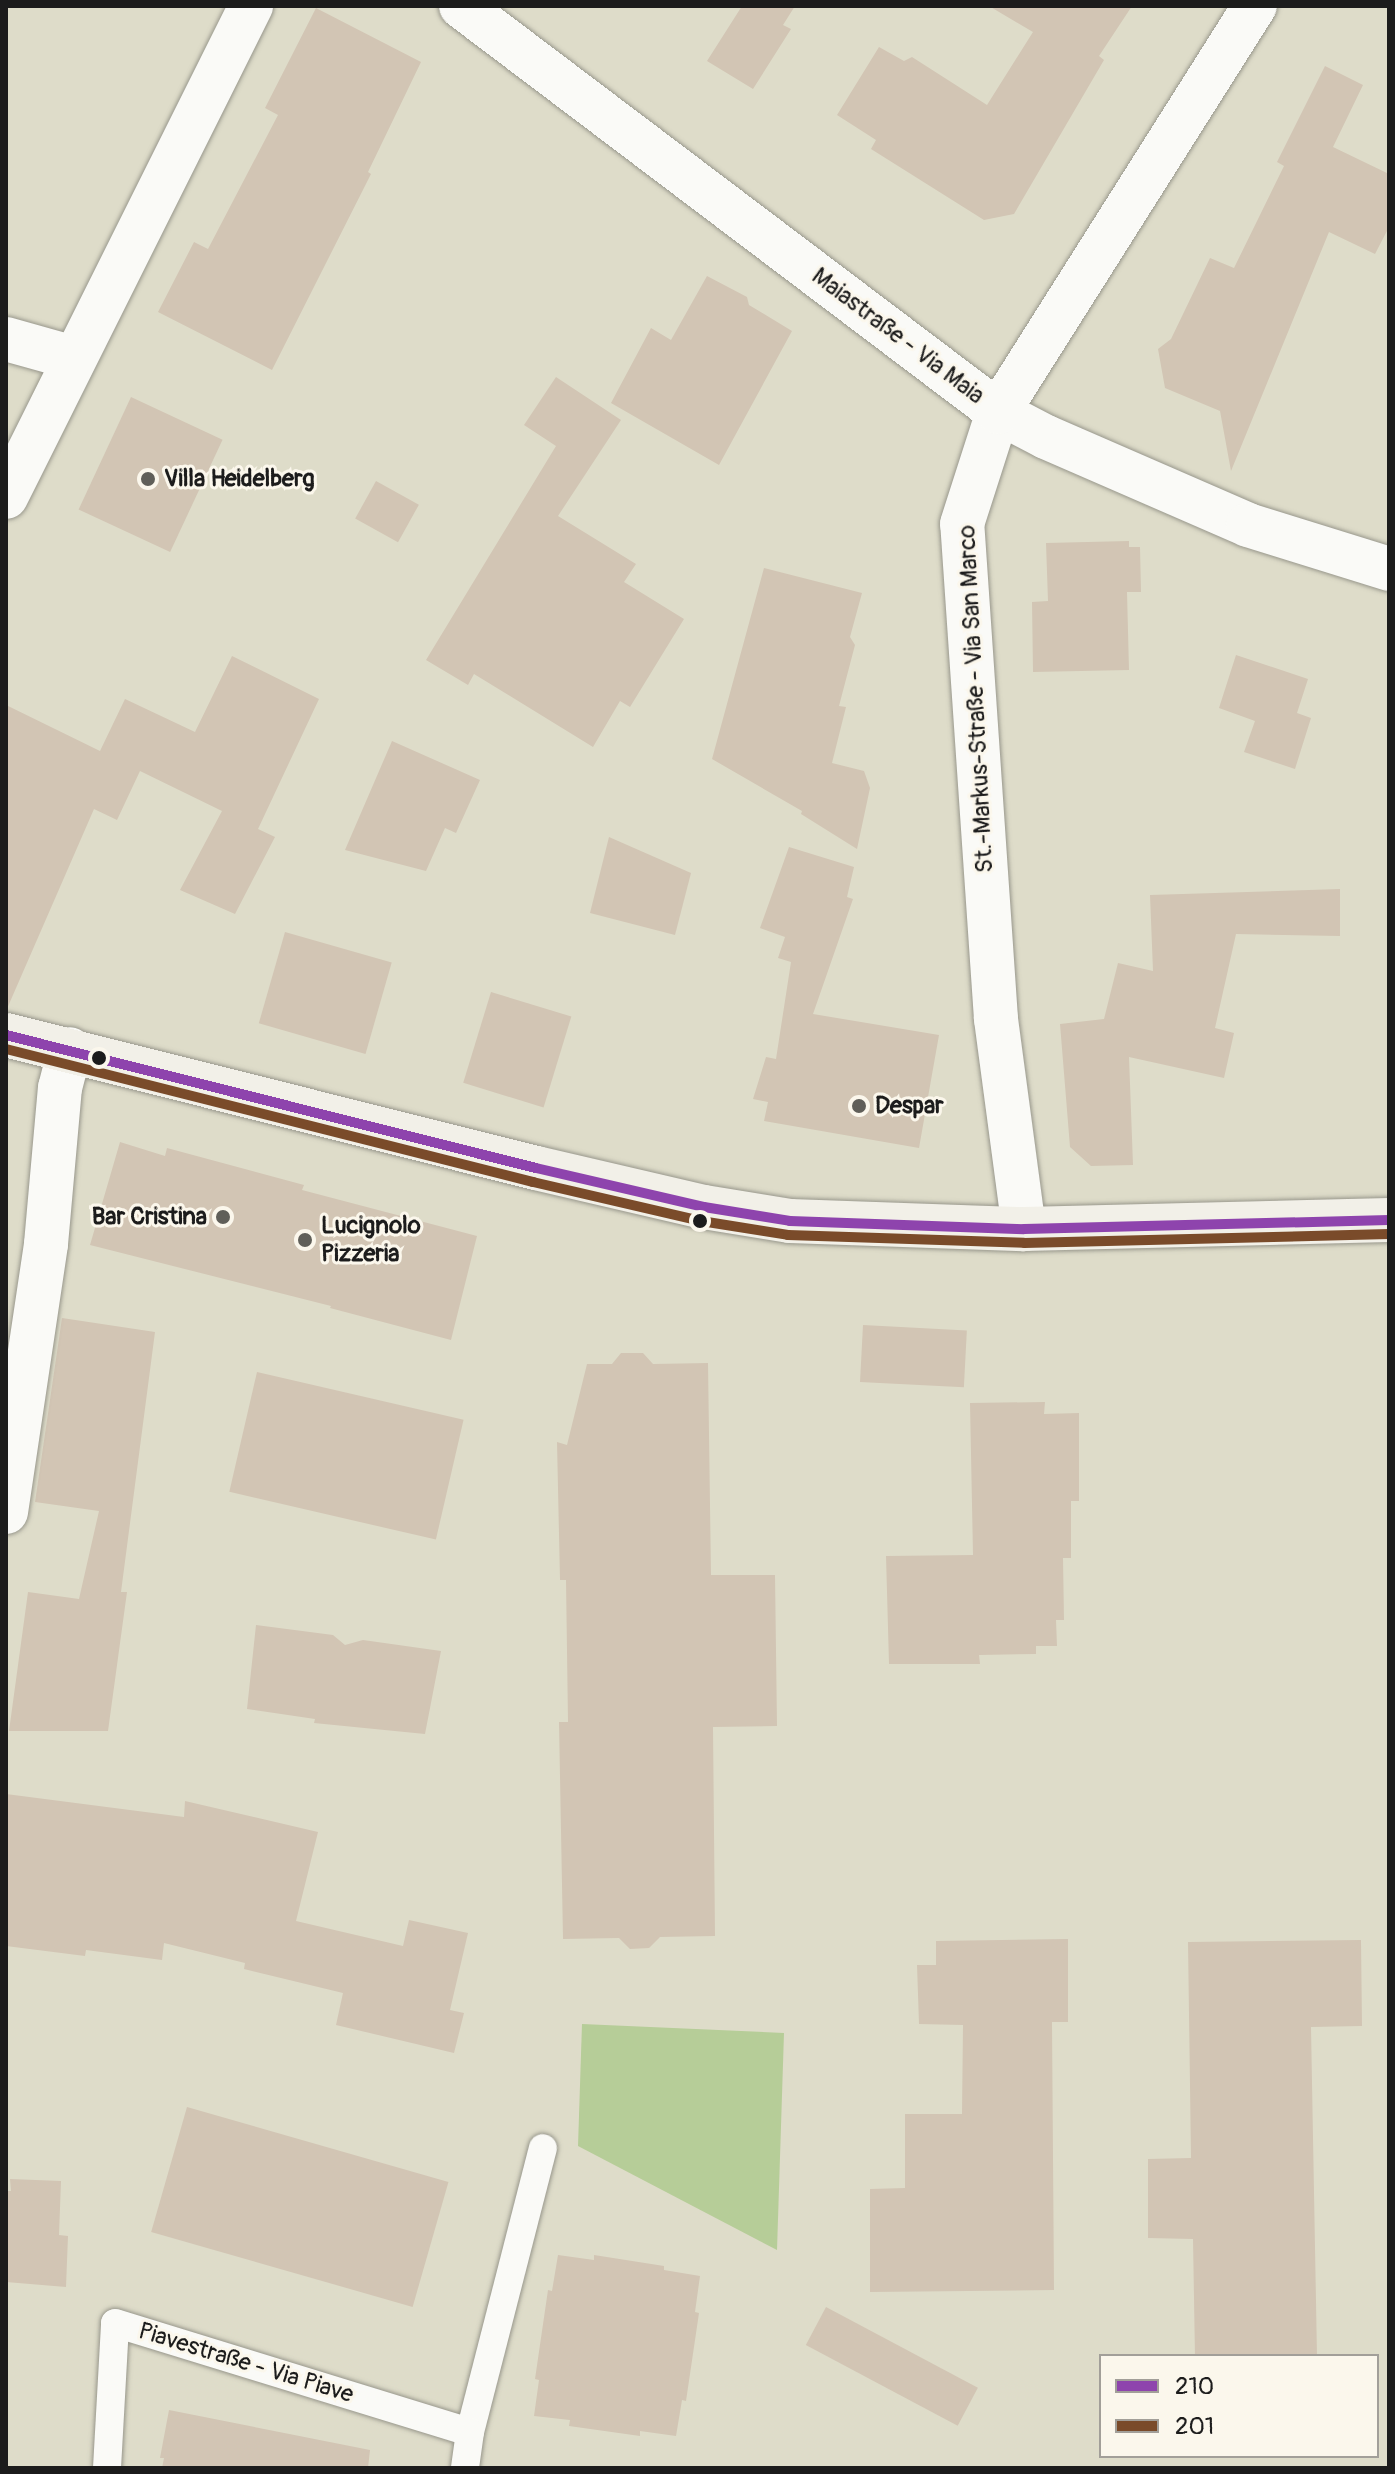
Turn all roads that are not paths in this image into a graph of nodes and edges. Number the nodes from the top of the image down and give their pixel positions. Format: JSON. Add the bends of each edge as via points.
{"nodes":[{"id":1,"x":251,"y":6,"type":"edge"},
{"id":2,"x":461,"y":6,"type":"edge"},
{"id":3,"x":1255,"y":6,"type":"edge"},
{"id":4,"x":6,"y":339,"type":"edge"},
{"id":5,"x":74,"y":358,"type":"junction"},
{"id":6,"x":998,"y":412,"type":"junction"},
{"id":7,"x":6,"y":497,"type":"edge"},
{"id":8,"x":1389,"y":569,"type":"edge"},
{"id":9,"x":6,"y":1035,"type":"edge"},
{"id":10,"x":70,"y":1049,"type":"junction"},
{"id":11,"x":1389,"y":1220,"type":"edge"},
{"id":12,"x":1024,"y":1229,"type":"junction"},
{"id":13,"x":6,"y":1512,"type":"edge"},
{"id":14,"x":543,"y":2148,"type":"dead end"},
{"id":15,"x":470,"y":2432,"type":"junction"},
{"id":16,"x":107,"y":2468,"type":"edge"},
{"id":17,"x":465,"y":2468,"type":"edge"}],
"edges":[{"from":1,"to":5,"type":"street"},
{"from":2,"to":6,"type":"street","name":"Maiastraße - Via Maia"},
{"from":3,"to":6,"type":"street","name":"St.-Markus-Straße - Via San Marco"},
{"from":4,"to":5,"type":"street"},
{"from":5,"to":7,"type":"street"},
{"from":6,"to":8,"type":"street","name":"Maiastraße - Via Maia","via":[[1248,525]]},
{"from":6,"to":12,"type":"street","name":"St.-Markus-Straße - Via San Marco","via":[[962,524],[996,1019]]},
{"from":9,"to":10,"type":"street"},
{"from":10,"to":12,"type":"street","via":[[704,1207],[790,1221]]},
{"from":10,"to":13,"type":"street","via":[[60,1088],[46,1244]]},
{"from":11,"to":12,"type":"street"},
{"from":14,"to":15,"type":"lane"},
{"from":15,"to":16,"type":"lane","name":"Piavestraße - Via Piave","via":[[115,2323]]},
{"from":15,"to":17,"type":"lane"}]}
